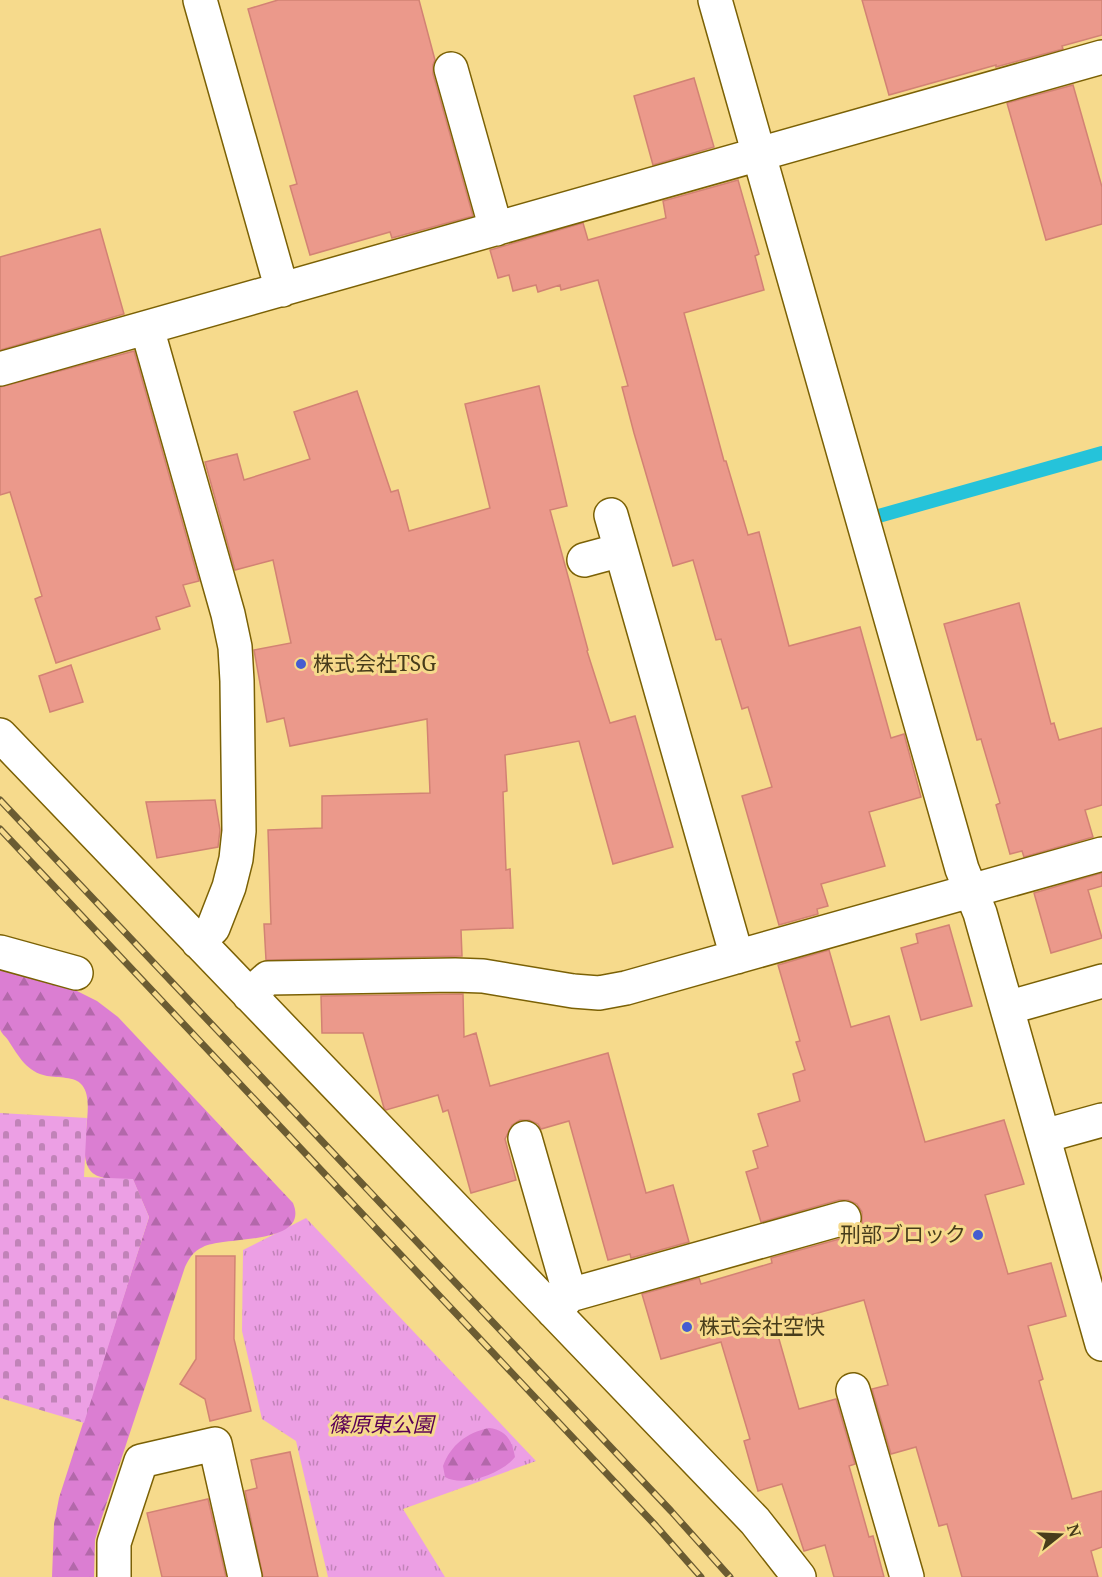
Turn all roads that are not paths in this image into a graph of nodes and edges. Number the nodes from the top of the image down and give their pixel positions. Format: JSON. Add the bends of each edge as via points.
{"nodes":[{"id":1,"x":200,"y":0,"type":"edge"},
{"id":2,"x":715,"y":0,"type":"edge"},
{"id":3,"x":1102,"y":57,"type":"edge"},
{"id":4,"x":451,"y":69,"type":"dead end"},
{"id":5,"x":759,"y":154,"type":"junction"},
{"id":6,"x":496,"y":229,"type":"junction"},
{"id":7,"x":282,"y":290,"type":"junction"},
{"id":8,"x":147,"y":328,"type":"junction"},
{"id":9,"x":0,"y":369,"type":"edge"},
{"id":10,"x":611,"y":515,"type":"dead end"},
{"id":11,"x":621,"y":550,"type":"junction"},
{"id":12,"x":584,"y":560,"type":"dead end"},
{"id":13,"x":0,"y":735,"type":"edge"},
{"id":14,"x":1102,"y":854,"type":"edge"},
{"id":15,"x":971,"y":891,"type":"junction"},
{"id":16,"x":198,"y":942,"type":"junction"},
{"id":17,"x":0,"y":952,"type":"edge"},
{"id":18,"x":737,"y":957,"type":"junction"},
{"id":19,"x":76,"y":973,"type":"dead end"},
{"id":20,"x":1102,"y":981,"type":"edge"},
{"id":21,"x":249,"y":995,"type":"junction"},
{"id":22,"x":1007,"y":1008,"type":"junction"},
{"id":23,"x":1102,"y":1120,"type":"edge"},
{"id":24,"x":1044,"y":1136,"type":"junction"},
{"id":25,"x":525,"y":1138,"type":"dead end"},
{"id":26,"x":844,"y":1218,"type":"dead end"},
{"id":27,"x":562,"y":1304,"type":"junction"},
{"id":28,"x":1102,"y":1344,"type":"edge"},
{"id":29,"x":854,"y":1390,"type":"dead end"},
{"id":30,"x":114,"y":1577,"type":"edge"},
{"id":31,"x":245,"y":1577,"type":"edge"},
{"id":32,"x":799,"y":1577,"type":"edge"},
{"id":33,"x":907,"y":1577,"type":"edge"}],
"edges":[{"from":1,"to":7,"type":"street"},
{"from":2,"to":5,"type":"street"},
{"from":3,"to":5,"type":"street"},
{"from":4,"to":6,"type":"street"},
{"from":5,"to":6,"type":"street"},
{"from":5,"to":15,"type":"street"},
{"from":6,"to":7,"type":"street"},
{"from":7,"to":8,"type":"street"},
{"from":8,"to":9,"type":"street"},
{"from":8,"to":16,"type":"street","via":[[235,647],[239,831],[236,859],[213,928]]},
{"from":10,"to":11,"type":"street"},
{"from":11,"to":12,"type":"street"},
{"from":11,"to":18,"type":"street"},
{"from":13,"to":16,"type":"street"},
{"from":14,"to":15,"type":"street"},
{"from":15,"to":18,"type":"street"},
{"from":15,"to":22,"type":"street"},
{"from":16,"to":21,"type":"street"},
{"from":17,"to":19,"type":"street"},
{"from":18,"to":21,"type":"street","via":[[599,993],[455,975],[268,978]]},
{"from":20,"to":22,"type":"street"},
{"from":21,"to":27,"type":"street"},
{"from":22,"to":24,"type":"street"},
{"from":23,"to":24,"type":"street"},
{"from":24,"to":28,"type":"street"},
{"from":25,"to":27,"type":"street"},
{"from":26,"to":27,"type":"street"},
{"from":27,"to":32,"type":"street"},
{"from":29,"to":33,"type":"street"},
{"from":30,"to":31,"type":"street","via":[[114,1543],[141,1461],[215,1444]]}]}
